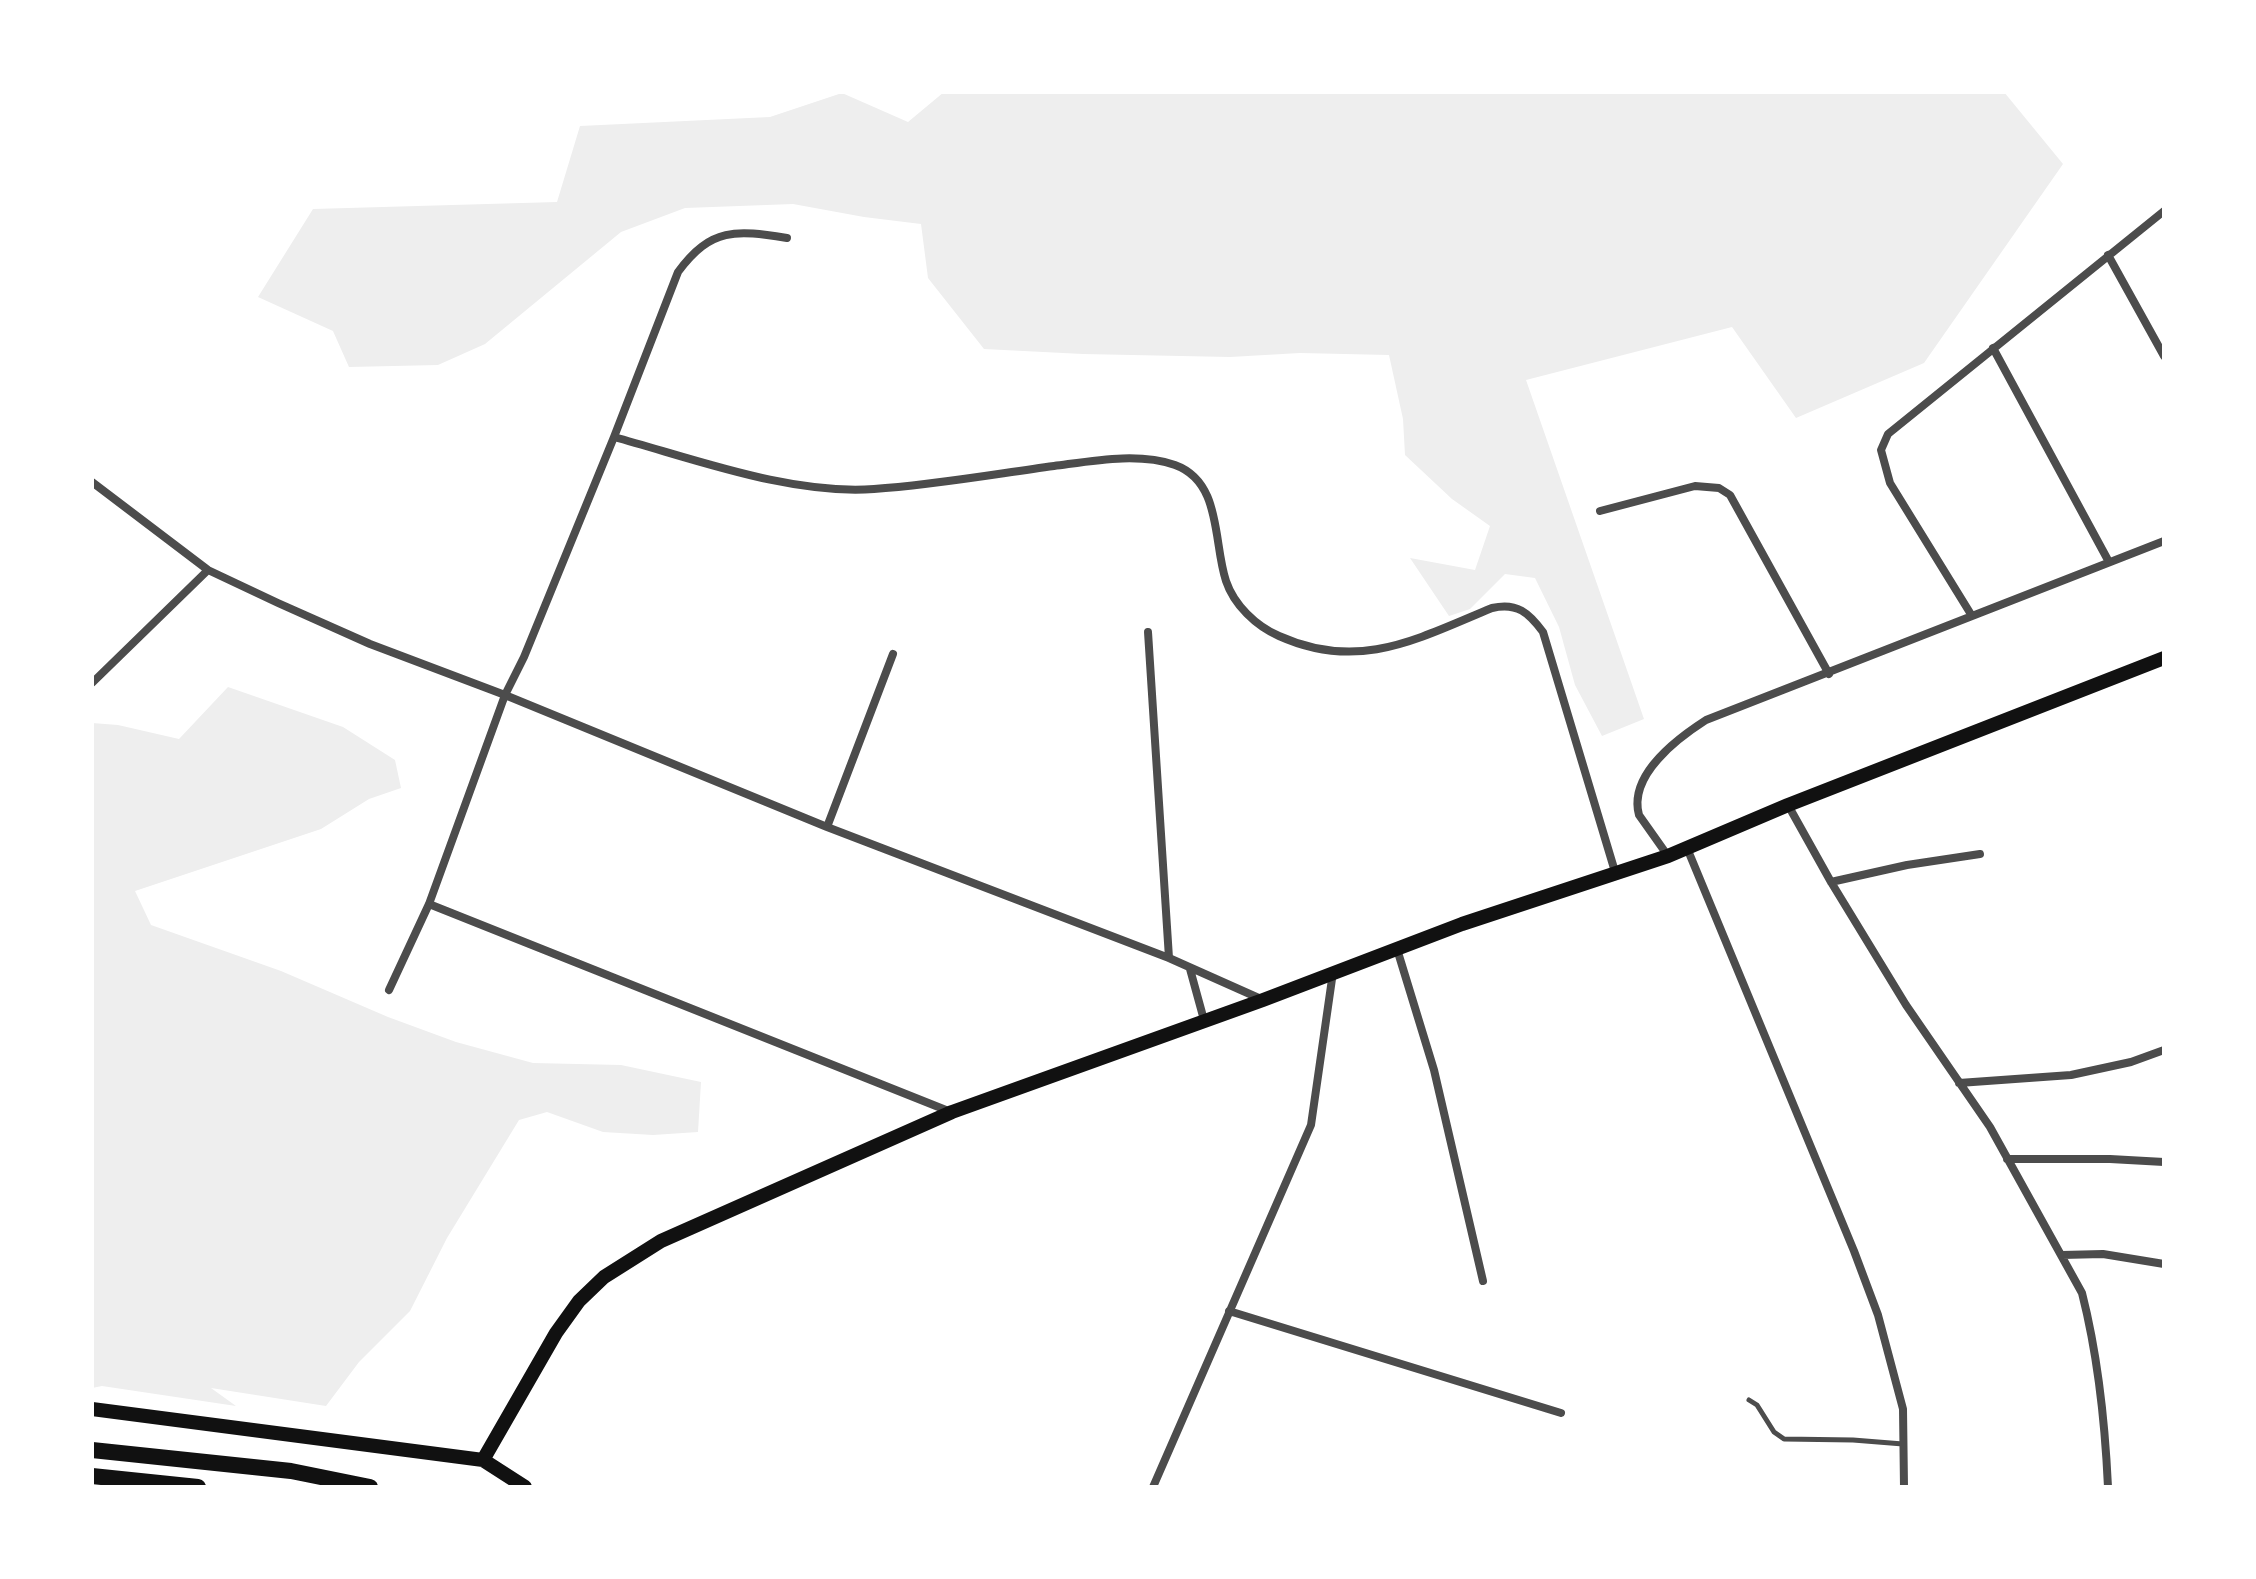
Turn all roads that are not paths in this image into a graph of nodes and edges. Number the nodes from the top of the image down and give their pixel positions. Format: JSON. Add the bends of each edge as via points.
{"nodes":[{"id":1,"x":2164,"y":211,"type":"edge"},
{"id":2,"x":787,"y":238,"type":"dead end"},
{"id":3,"x":2108,"y":255,"type":"junction"},
{"id":4,"x":1993,"y":348,"type":"junction"},
{"id":5,"x":2164,"y":356,"type":"edge"},
{"id":6,"x":614,"y":437,"type":"junction"},
{"id":7,"x":92,"y":482,"type":"edge"},
{"id":8,"x":1600,"y":511,"type":"dead end"},
{"id":9,"x":2164,"y":541,"type":"edge"},
{"id":10,"x":2109,"y":562,"type":"junction"},
{"id":11,"x":208,"y":570,"type":"junction"},
{"id":12,"x":1972,"y":616,"type":"junction"},
{"id":13,"x":1148,"y":632,"type":"dead end"},
{"id":14,"x":893,"y":654,"type":"dead end"},
{"id":15,"x":2164,"y":658,"type":"edge"},
{"id":16,"x":1829,"y":674,"type":"junction"},
{"id":17,"x":92,"y":683,"type":"edge"},
{"id":18,"x":505,"y":695,"type":"junction"},
{"id":19,"x":1788,"y":805,"type":"junction"},
{"id":20,"x":827,"y":827,"type":"junction"},
{"id":21,"x":1687,"y":848,"type":"junction"},
{"id":22,"x":1980,"y":854,"type":"dead end"},
{"id":23,"x":1668,"y":856,"type":"junction"},
{"id":24,"x":1616,"y":875,"type":"junction"},
{"id":25,"x":1831,"y":882,"type":"junction"},
{"id":26,"x":429,"y":904,"type":"junction"},
{"id":27,"x":1397,"y":949,"type":"junction"},
{"id":28,"x":1169,"y":958,"type":"junction"},
{"id":29,"x":1190,"y":969,"type":"junction"},
{"id":30,"x":1333,"y":972,"type":"junction"},
{"id":31,"x":389,"y":990,"type":"dead end"},
{"id":32,"x":1263,"y":1000,"type":"junction"},
{"id":33,"x":1204,"y":1020,"type":"junction"},
{"id":34,"x":2164,"y":1050,"type":"edge"},
{"id":35,"x":1959,"y":1083,"type":"junction"},
{"id":36,"x":952,"y":1112,"type":"junction"},
{"id":37,"x":2007,"y":1159,"type":"junction"},
{"id":38,"x":2164,"y":1162,"type":"edge"},
{"id":39,"x":2062,"y":1255,"type":"junction"},
{"id":40,"x":2164,"y":1264,"type":"edge"},
{"id":41,"x":1483,"y":1281,"type":"dead end"},
{"id":42,"x":1229,"y":1311,"type":"junction"},
{"id":43,"x":1749,"y":1400,"type":"dead end"},
{"id":44,"x":92,"y":1409,"type":"edge"},
{"id":45,"x":1561,"y":1413,"type":"dead end"},
{"id":46,"x":1904,"y":1444,"type":"junction"},
{"id":47,"x":92,"y":1450,"type":"edge"},
{"id":48,"x":483,"y":1460,"type":"junction"},
{"id":49,"x":92,"y":1476,"type":"edge"},
{"id":50,"x":198,"y":1487,"type":"edge"},
{"id":51,"x":370,"y":1487,"type":"edge"},
{"id":52,"x":525,"y":1487,"type":"edge"},
{"id":53,"x":1153,"y":1487,"type":"edge"},
{"id":54,"x":1904,"y":1487,"type":"edge"},
{"id":55,"x":2108,"y":1487,"type":"edge"}],
"edges":[{"from":1,"to":3,"type":"street"},
{"from":2,"to":6,"type":"street","via":[[740,232],[710,239],[690,256],[678,272]]},
{"from":3,"to":4,"type":"street"},
{"from":3,"to":5,"type":"street"},
{"from":4,"to":10,"type":"street"},
{"from":4,"to":12,"type":"street","via":[[1888,434],[1881,450],[1890,483]]},
{"from":6,"to":18,"type":"street"},
{"from":6,"to":24,"type":"street","via":[[769,478],[835,488],[874,489],[1084,462],[1174,465],[1197,479],[1207,496],[1236,602],[1269,632],[1319,650],[1347,654],[1394,647],[1502,605],[1522,609],[1543,632]]},
{"from":7,"to":11,"type":"street"},
{"from":8,"to":16,"type":"street","via":[[1695,486],[1719,488],[1730,495]]},
{"from":9,"to":10,"type":"street"},
{"from":10,"to":12,"type":"street"},
{"from":11,"to":17,"type":"street"},
{"from":11,"to":18,"type":"street","via":[[370,644]]},
{"from":12,"to":16,"type":"street"},
{"from":13,"to":28,"type":"street"},
{"from":14,"to":20,"type":"street"},
{"from":15,"to":19,"type":"main road"},
{"from":16,"to":23,"type":"street","via":[[1706,720],[1646,774],[1639,815]]},
{"from":18,"to":20,"type":"street"},
{"from":18,"to":26,"type":"street"},
{"from":19,"to":21,"type":"main road"},
{"from":19,"to":25,"type":"street"},
{"from":20,"to":28,"type":"street"},
{"from":21,"to":23,"type":"main road"},
{"from":21,"to":46,"type":"street","via":[[1878,1315],[1903,1409]]},
{"from":22,"to":25,"type":"street"},
{"from":23,"to":24,"type":"main road"},
{"from":24,"to":27,"type":"main road"},
{"from":25,"to":35,"type":"street"},
{"from":26,"to":31,"type":"street"},
{"from":26,"to":36,"type":"street"},
{"from":27,"to":30,"type":"main road"},
{"from":27,"to":41,"type":"street","via":[[1434,1070]]},
{"from":28,"to":29,"type":"street"},
{"from":29,"to":32,"type":"street"},
{"from":29,"to":33,"type":"street"},
{"from":30,"to":32,"type":"main road"},
{"from":30,"to":42,"type":"street","via":[[1311,1125]]},
{"from":32,"to":33,"type":"main road"},
{"from":33,"to":36,"type":"main road"},
{"from":34,"to":35,"type":"street","via":[[2071,1075]]},
{"from":35,"to":37,"type":"street"},
{"from":36,"to":48,"type":"main road","via":[[661,1241],[604,1277],[556,1333]]},
{"from":37,"to":38,"type":"street"},
{"from":37,"to":39,"type":"street"},
{"from":39,"to":40,"type":"street","via":[[2103,1254]]},
{"from":39,"to":55,"type":"street","via":[[2082,1293],[2089,1323]]},
{"from":42,"to":45,"type":"street"},
{"from":42,"to":53,"type":"street"},
{"from":43,"to":46,"type":"lane","via":[[1784,1439]]},
{"from":44,"to":48,"type":"main road"},
{"from":46,"to":54,"type":"street"},
{"from":47,"to":51,"type":"highway","via":[[291,1471]]},
{"from":48,"to":52,"type":"main road"},
{"from":49,"to":50,"type":"highway"}]}
